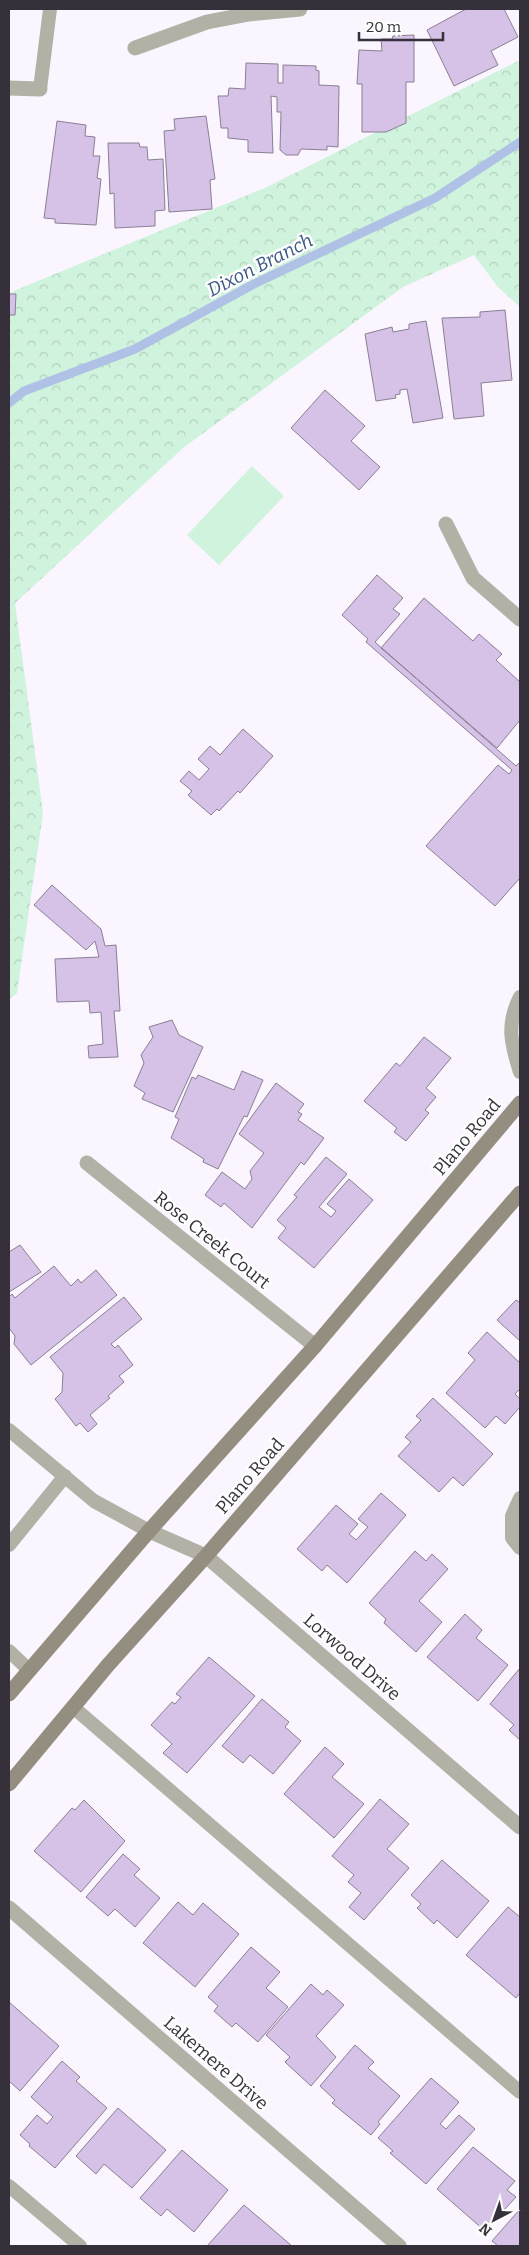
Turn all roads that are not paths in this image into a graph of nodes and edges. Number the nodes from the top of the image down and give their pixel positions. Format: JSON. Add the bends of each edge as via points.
{"nodes":[{"id":1,"x":50,"y":9,"type":"edge"},
{"id":2,"x":300,"y":9,"type":"edge"},
{"id":3,"x":135,"y":48,"type":"dead end"},
{"id":4,"x":9,"y":88,"type":"edge"},
{"id":5,"x":40,"y":89,"type":"joint"},
{"id":6,"x":446,"y":524,"type":"dead end"},
{"id":7,"x":520,"y":620,"type":"edge"},
{"id":8,"x":520,"y":997,"type":"edge"},
{"id":9,"x":520,"y":1072,"type":"edge"},
{"id":10,"x":520,"y":1103,"type":"edge"},
{"id":11,"x":87,"y":1163,"type":"dead end"},
{"id":12,"x":520,"y":1192,"type":"edge"},
{"id":13,"x":315,"y":1346,"type":"junction"},
{"id":14,"x":9,"y":1430,"type":"edge"},
{"id":15,"x":65,"y":1476,"type":"junction"},
{"id":16,"x":520,"y":1498,"type":"edge"},
{"id":17,"x":149,"y":1531,"type":"junction"},
{"id":18,"x":9,"y":1545,"type":"edge"},
{"id":19,"x":520,"y":1548,"type":"edge"},
{"id":20,"x":206,"y":1556,"type":"junction"},
{"id":21,"x":9,"y":1651,"type":"edge"},
{"id":22,"x":29,"y":1670,"type":"junction"},
{"id":23,"x":9,"y":1694,"type":"edge"},
{"id":24,"x":73,"y":1706,"type":"junction"},
{"id":25,"x":9,"y":1784,"type":"edge"},
{"id":26,"x":520,"y":1828,"type":"edge"},
{"id":27,"x":9,"y":1908,"type":"edge"},
{"id":28,"x":520,"y":2092,"type":"edge"},
{"id":29,"x":9,"y":2186,"type":"edge"},
{"id":30,"x":80,"y":2246,"type":"edge"},
{"id":31,"x":400,"y":2246,"type":"edge"}],
"edges":[{"from":1,"to":5,"type":"lane"},
{"from":2,"to":3,"type":"street","via":[[207,22]]},
{"from":4,"to":5,"type":"street"},
{"from":6,"to":7,"type":"street","via":[[473,578]]},
{"from":8,"to":9,"type":"lane","via":[[514,1009],[510,1043]]},
{"from":10,"to":13,"type":"main road","name":"Plano Road"},
{"from":11,"to":13,"type":"street","name":"Rose Creek Court"},
{"from":12,"to":20,"type":"main road","name":"Plano Road"},
{"from":13,"to":17,"type":"main road","name":"Plano Road"},
{"from":14,"to":15,"type":"lane"},
{"from":15,"to":17,"type":"lane","via":[[94,1501]]},
{"from":15,"to":18,"type":"lane"},
{"from":16,"to":19,"type":"lane","via":[[512,1516],[512,1538]]},
{"from":17,"to":20,"type":"street","name":"Lorwood Drive"},
{"from":17,"to":22,"type":"main road","name":"Plano Road"},
{"from":20,"to":24,"type":"main road","name":"Plano Road"},
{"from":20,"to":26,"type":"street","name":"Lorwood Drive"},
{"from":21,"to":22,"type":"lane"},
{"from":22,"to":23,"type":"main road","name":"Plano Road"},
{"from":24,"to":25,"type":"main road","name":"Plano Road"},
{"from":24,"to":28,"type":"lane"},
{"from":27,"to":31,"type":"street","name":"Lakemere Drive"},
{"from":29,"to":30,"type":"lane"}]}
